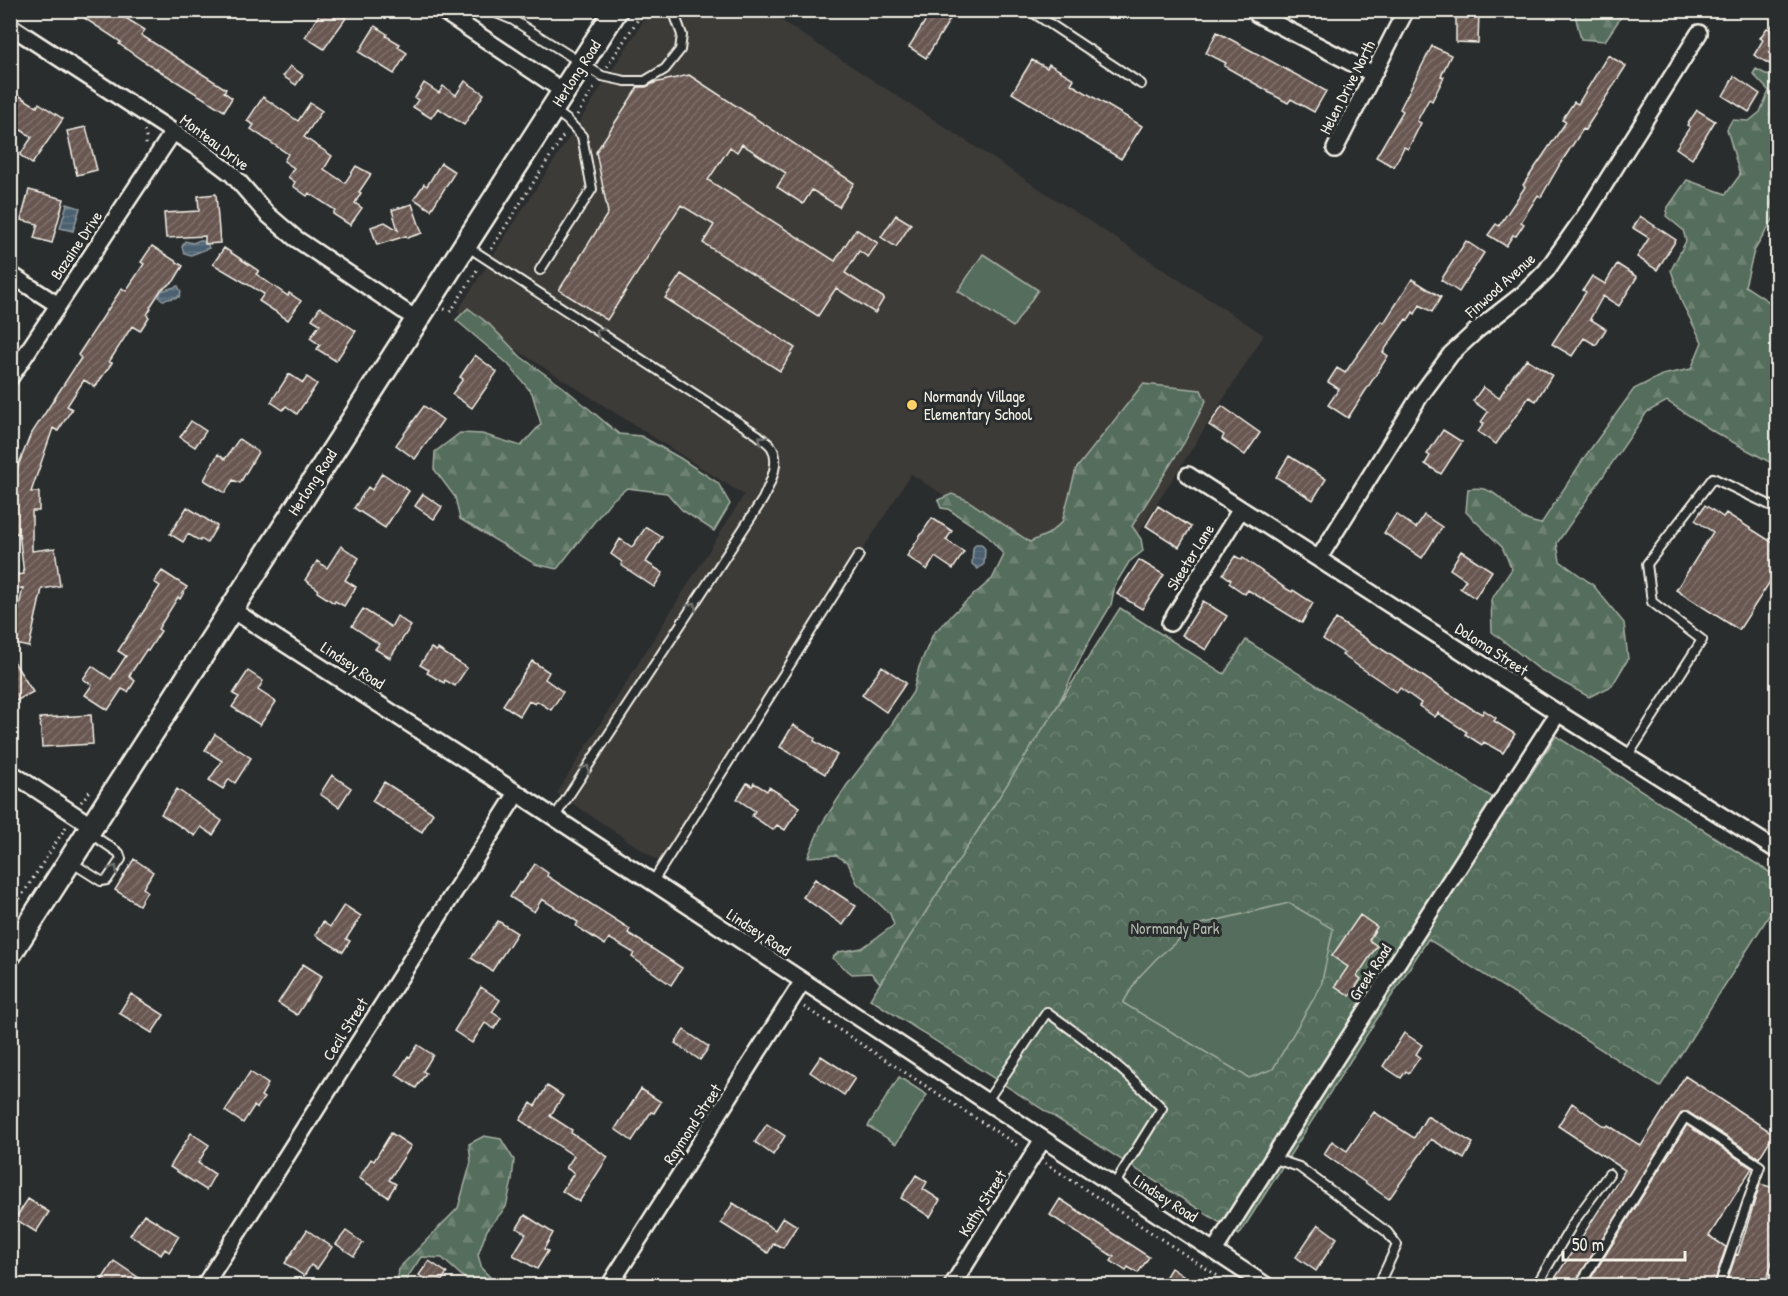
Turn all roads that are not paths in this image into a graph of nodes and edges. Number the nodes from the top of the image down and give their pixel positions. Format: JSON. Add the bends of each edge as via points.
{"nodes":[{"id":1,"x":441,"y":10,"type":"edge"},
{"id":2,"x":489,"y":10,"type":"edge"},
{"id":3,"x":616,"y":10,"type":"edge"},
{"id":4,"x":673,"y":10,"type":"edge"},
{"id":5,"x":1029,"y":10,"type":"edge"},
{"id":6,"x":1254,"y":10,"type":"edge"},
{"id":7,"x":1406,"y":10,"type":"edge"},
{"id":8,"x":10,"y":26,"type":"edge"},
{"id":9,"x":1699,"y":33,"type":"dead end"},
{"id":10,"x":582,"y":64,"type":"junction"},
{"id":11,"x":1373,"y":74,"type":"junction"},
{"id":12,"x":1141,"y":84,"type":"dead end"},
{"id":13,"x":558,"y":100,"type":"junction"},
{"id":14,"x":173,"y":132,"type":"junction"},
{"id":15,"x":1335,"y":149,"type":"dead end"},
{"id":16,"x":475,"y":252,"type":"junction"},
{"id":17,"x":540,"y":270,"type":"dead end"},
{"id":18,"x":10,"y":274,"type":"edge"},
{"id":19,"x":58,"y":305,"type":"junction"},
{"id":20,"x":422,"y":310,"type":"junction"},
{"id":21,"x":10,"y":378,"type":"edge"},
{"id":22,"x":1188,"y":475,"type":"dead end"},
{"id":23,"x":1241,"y":509,"type":"junction"},
{"id":24,"x":1778,"y":509,"type":"edge"},
{"id":25,"x":859,"y":555,"type":"dead end"},
{"id":26,"x":1318,"y":558,"type":"junction"},
{"id":27,"x":231,"y":609,"type":"junction"},
{"id":28,"x":1170,"y":623,"type":"dead end"},
{"id":29,"x":1558,"y":713,"type":"junction"},
{"id":30,"x":1627,"y":757,"type":"junction"},
{"id":31,"x":10,"y":772,"type":"edge"},
{"id":32,"x":517,"y":793,"type":"junction"},
{"id":33,"x":554,"y":818,"type":"junction"},
{"id":34,"x":83,"y":827,"type":"junction"},
{"id":35,"x":1778,"y":851,"type":"edge"},
{"id":36,"x":69,"y":861,"type":"junction"},
{"id":37,"x":652,"y":883,"type":"junction"},
{"id":38,"x":10,"y":954,"type":"edge"},
{"id":39,"x":803,"y":981,"type":"junction"},
{"id":40,"x":987,"y":1101,"type":"junction"},
{"id":41,"x":1043,"y":1138,"type":"junction"},
{"id":42,"x":1272,"y":1158,"type":"junction"},
{"id":43,"x":1609,"y":1174,"type":"dead end"},
{"id":44,"x":1114,"y":1185,"type":"junction"},
{"id":45,"x":1214,"y":1251,"type":"junction"},
{"id":46,"x":204,"y":1286,"type":"edge"},
{"id":47,"x":609,"y":1286,"type":"edge"},
{"id":48,"x":952,"y":1286,"type":"edge"},
{"id":49,"x":1267,"y":1286,"type":"edge"},
{"id":50,"x":1378,"y":1286,"type":"edge"},
{"id":51,"x":1536,"y":1286,"type":"edge"},
{"id":52,"x":1579,"y":1286,"type":"edge"},
{"id":53,"x":1719,"y":1286,"type":"edge"}],
"edges":[{"from":1,"to":13,"type":"street"},
{"from":2,"to":10,"type":"lane","via":[[513,20]]},
{"from":3,"to":10,"type":"street","name":"Herlong Road"},
{"from":4,"to":10,"type":"lane","via":[[682,35],[680,50],[665,69],[645,81],[602,76]]},
{"from":5,"to":12,"type":"lane"},
{"from":6,"to":11,"type":"street"},
{"from":7,"to":11,"type":"street","name":"Helen Drive North"},
{"from":8,"to":14,"type":"street","name":"Monteau Drive"},
{"from":9,"to":26,"type":"street","name":"Finwood Avenue","via":[[1546,271],[1451,354],[1420,396]]},
{"from":10,"to":13,"type":"street","name":"Herlong Road"},
{"from":11,"to":15,"type":"street","name":"Helen Drive North"},
{"from":13,"to":16,"type":"street","name":"Herlong Road"},
{"from":13,"to":17,"type":"lane","via":[[582,136],[592,189]]},
{"from":14,"to":19,"type":"street","name":"Bazaine Drive"},
{"from":14,"to":20,"type":"street","name":"Monteau Drive","via":[[232,174],[266,213],[295,238]]},
{"from":16,"to":20,"type":"street","name":"Herlong Road"},
{"from":33,"to":16,"type":"lane","one_way":true,"via":[[763,499],[775,465],[773,449],[758,435]]},
{"from":18,"to":19,"type":"street"},
{"from":19,"to":21,"type":"street","name":"Bazaine Drive"},
{"from":20,"to":27,"type":"street","name":"Herlong Road"},
{"from":22,"to":23,"type":"street","name":"Doloma Street"},
{"from":23,"to":26,"type":"street","name":"Doloma Street"},
{"from":23,"to":28,"type":"street","name":"Skeeter Lane"},
{"from":24,"to":30,"type":"lane","via":[[1713,478],[1647,564],[1652,602],[1702,640]]},
{"from":25,"to":37,"type":"lane"},
{"from":26,"to":29,"type":"street","name":"Doloma Street"},
{"from":27,"to":32,"type":"street","name":"Lindsey Road"},
{"from":27,"to":34,"type":"street","name":"Herlong Road"},
{"from":29,"to":30,"type":"street","name":"Doloma Street"},
{"from":29,"to":42,"type":"street","name":"Greek Road"},
{"from":30,"to":35,"type":"street","name":"Doloma Street"},
{"from":31,"to":34,"type":"street"},
{"from":32,"to":33,"type":"street","name":"Lindsey Road"},
{"from":32,"to":46,"type":"street","name":"Cecil Street"},
{"from":33,"to":37,"type":"street","name":"Lindsey Road"},
{"from":34,"to":36,"type":"street","name":"Herlong Road"},
{"from":36,"to":34,"type":"lane","one_way":true,"via":[[101,881],[107,880],[121,859],[119,853]]},
{"from":36,"to":38,"type":"street","name":"Herlong Road"},
{"from":37,"to":39,"type":"street","name":"Lindsey Road"},
{"from":39,"to":40,"type":"street","name":"Lindsey Road"},
{"from":39,"to":47,"type":"street","name":"Raymond Street"},
{"from":40,"to":41,"type":"street","name":"Lindsey Road"},
{"from":40,"to":44,"type":"lane","via":[[1047,1012],[1101,1051],[1162,1108]]},
{"from":41,"to":44,"type":"street","name":"Lindsey Road"},
{"from":41,"to":48,"type":"street","name":"Kathy Street"},
{"from":42,"to":45,"type":"street","name":"Greek Road"},
{"from":42,"to":50,"type":"lane","via":[[1299,1167],[1387,1232],[1397,1245]]},
{"from":43,"to":51,"type":"lane","via":[[1575,1220]]},
{"from":44,"to":45,"type":"street","name":"Lindsey Road"},
{"from":45,"to":49,"type":"street","name":"Lindsey Road"},
{"from":52,"to":53,"type":"lane","via":[[1685,1117],[1760,1166]]}]}
